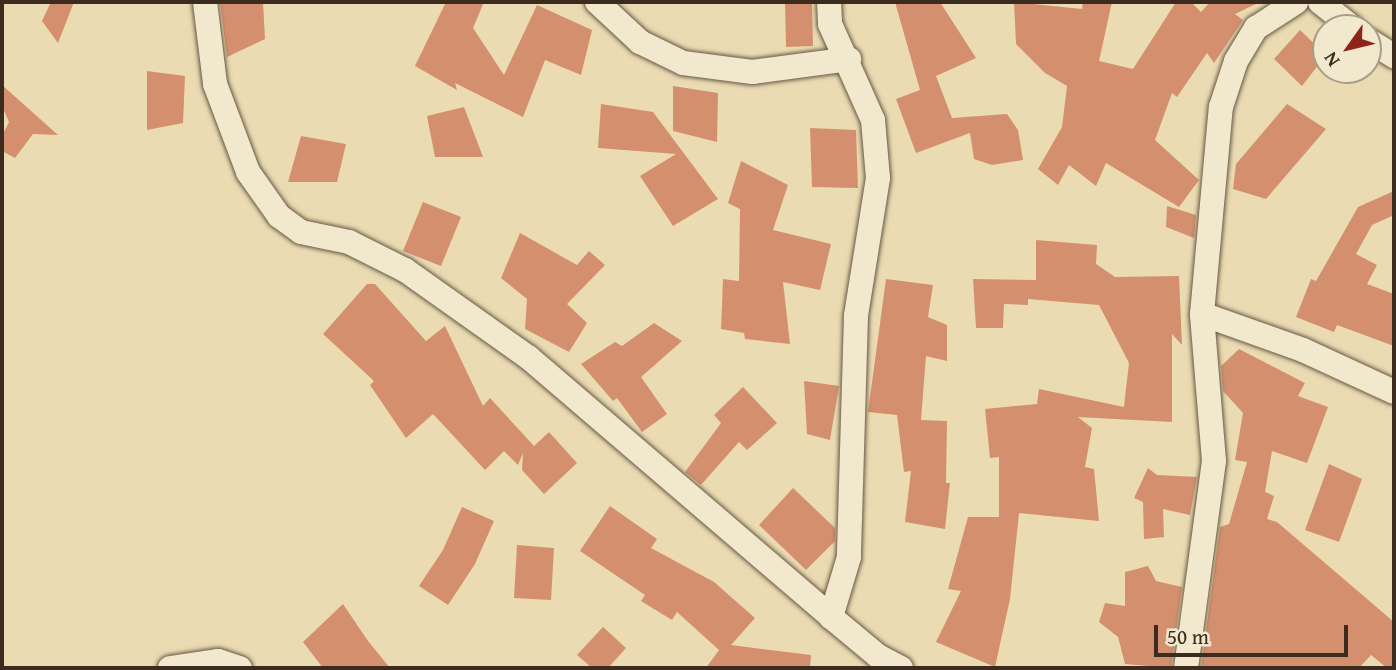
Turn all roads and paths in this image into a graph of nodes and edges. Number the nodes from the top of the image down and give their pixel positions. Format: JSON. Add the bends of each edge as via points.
{"nodes":[{"id":1,"x":205,"y":2,"type":"edge"},
{"id":2,"x":597,"y":2,"type":"edge"},
{"id":3,"x":829,"y":2,"type":"edge"},
{"id":4,"x":1296,"y":2,"type":"edge"},
{"id":5,"x":1320,"y":2,"type":"edge"},
{"id":6,"x":1335,"y":14,"type":"edge"},
{"id":7,"x":849,"y":59,"type":"junction"},
{"id":8,"x":1202,"y":314,"type":"junction"},
{"id":9,"x":1394,"y":392,"type":"edge"},
{"id":10,"x":831,"y":617,"type":"junction"},
{"id":11,"x":170,"y":668,"type":"edge"},
{"id":12,"x":240,"y":668,"type":"edge"},
{"id":13,"x":901,"y":668,"type":"edge"},
{"id":14,"x":1186,"y":668,"type":"edge"}],
"edges":[{"from":1,"to":10,"type":"street","via":[[215,84],[248,172],[279,216],[301,232],[349,242],[405,270],[528,356]]},
{"from":2,"to":7,"type":"street","via":[[640,42],[683,63],[752,72]]},
{"from":3,"to":7,"type":"street","via":[[830,24]]},
{"from":4,"to":8,"type":"street","via":[[1256,28],[1236,61],[1222,107]]},
{"from":5,"to":6,"type":"street"},
{"from":7,"to":10,"type":"street","via":[[873,120],[878,178],[856,316],[849,557]]},
{"from":8,"to":9,"type":"street","via":[[1303,350]]},
{"from":8,"to":14,"type":"street","via":[[1214,461]]},
{"from":10,"to":13,"type":"street","via":[[878,656]]},
{"from":11,"to":12,"type":"street","via":[[218,661]]}]}
